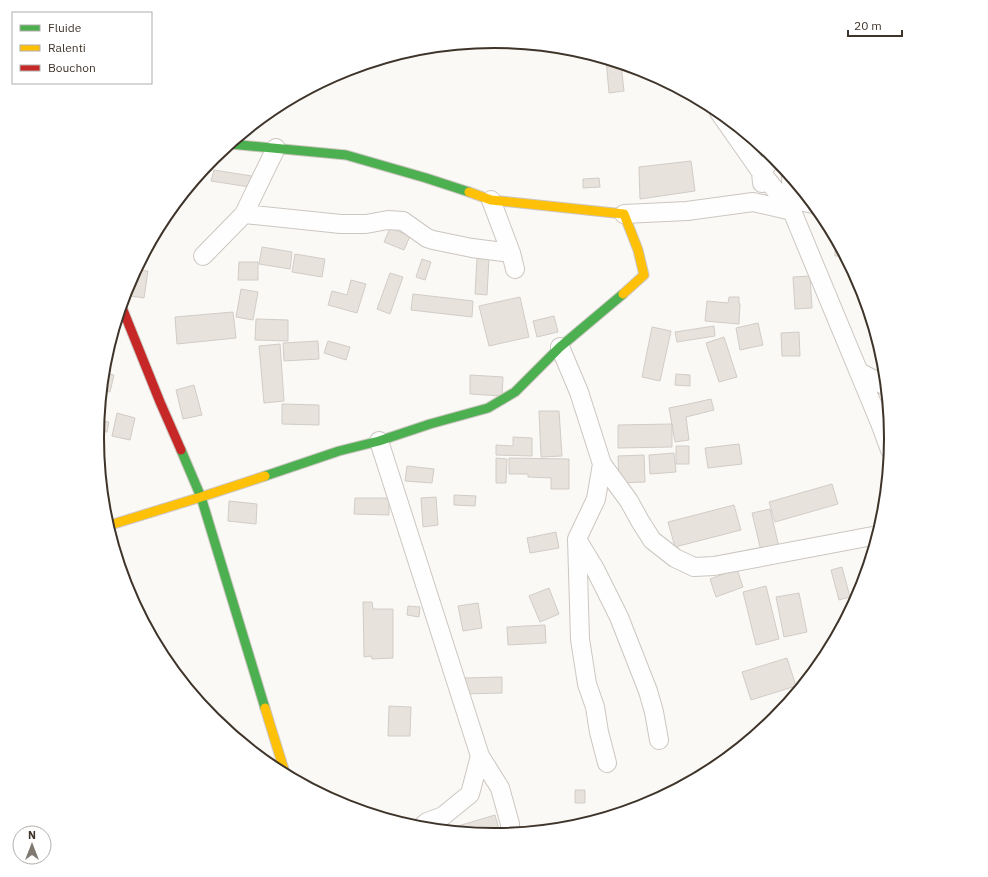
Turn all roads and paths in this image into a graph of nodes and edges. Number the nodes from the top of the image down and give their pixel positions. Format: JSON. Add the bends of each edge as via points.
{"nodes":[{"id":1,"x":730,"y":127,"type":"edge"},
{"id":2,"x":237,"y":145,"type":"edge"},
{"id":3,"x":276,"y":148,"type":"junction"},
{"id":4,"x":769,"y":162,"type":"edge"},
{"id":5,"x":761,"y":172,"type":"junction"},
{"id":6,"x":791,"y":185,"type":"edge"},
{"id":7,"x":491,"y":200,"type":"junction"},
{"id":8,"x":752,"y":202,"type":"junction"},
{"id":9,"x":806,"y":204,"type":"edge"},
{"id":10,"x":791,"y":205,"type":"junction"},
{"id":11,"x":244,"y":214,"type":"junction"},
{"id":12,"x":624,"y":214,"type":"junction"},
{"id":13,"x":203,"y":256,"type":"dead end"},
{"id":14,"x":124,"y":313,"type":"edge"},
{"id":15,"x":560,"y":347,"type":"junction"},
{"id":16,"x":859,"y":372,"type":"junction"},
{"id":17,"x":880,"y":383,"type":"edge"},
{"id":18,"x":884,"y":435,"type":"edge"},
{"id":19,"x":379,"y":441,"type":"junction"},
{"id":20,"x":602,"y":464,"type":"junction"},
{"id":21,"x":201,"y":497,"type":"junction"},
{"id":22,"x":113,"y":524,"type":"edge"},
{"id":23,"x":872,"y":536,"type":"edge"},
{"id":24,"x":577,"y":539,"type":"junction"},
{"id":25,"x":659,"y":740,"type":"dead end"},
{"id":26,"x":480,"y":756,"type":"junction"},
{"id":27,"x":607,"y":763,"type":"dead end"},
{"id":28,"x":283,"y":767,"type":"edge"},
{"id":29,"x":426,"y":823,"type":"edge"},
{"id":30,"x":510,"y":828,"type":"edge"}],
"edges":[{"from":1,"to":5,"type":"street"},
{"from":2,"to":3,"type":"street"},
{"from":3,"to":7,"type":"street","via":[[346,155]]},
{"from":3,"to":11,"type":"street"},
{"from":4,"to":5,"type":"street"},
{"from":5,"to":8,"type":"street","via":[[762,183]]},
{"from":5,"to":10,"type":"street"},
{"from":6,"to":10,"type":"street"},
{"from":7,"to":11,"type":"street","via":[[513,261],[427,238],[403,221],[341,224]]},
{"from":7,"to":12,"type":"street"},
{"from":8,"to":10,"type":"street"},
{"from":8,"to":12,"type":"street","via":[[687,211]]},
{"from":9,"to":10,"type":"street"},
{"from":10,"to":16,"type":"street"},
{"from":11,"to":13,"type":"street"},
{"from":12,"to":15,"type":"street","via":[[638,250],[644,275]]},
{"from":14,"to":21,"type":"street"},
{"from":15,"to":19,"type":"street","via":[[515,392],[488,408]]},
{"from":15,"to":20,"type":"street","via":[[579,392]]},
{"from":16,"to":17,"type":"street"},
{"from":16,"to":18,"type":"street"},
{"from":19,"to":21,"type":"street","via":[[340,451]]},
{"from":19,"to":26,"type":"street"},
{"from":20,"to":23,"type":"street","via":[[629,501],[652,540],[675,558],[694,567],[714,566]]},
{"from":20,"to":24,"type":"street","via":[[596,499]]},
{"from":21,"to":22,"type":"street"},
{"from":21,"to":28,"type":"street"},
{"from":24,"to":25,"type":"street","via":[[619,618],[648,691]]},
{"from":24,"to":27,"type":"street","via":[[580,639],[587,684],[595,707]]},
{"from":26,"to":29,"type":"street","via":[[470,794],[443,816]]},
{"from":26,"to":30,"type":"street","via":[[500,788]]}]}
